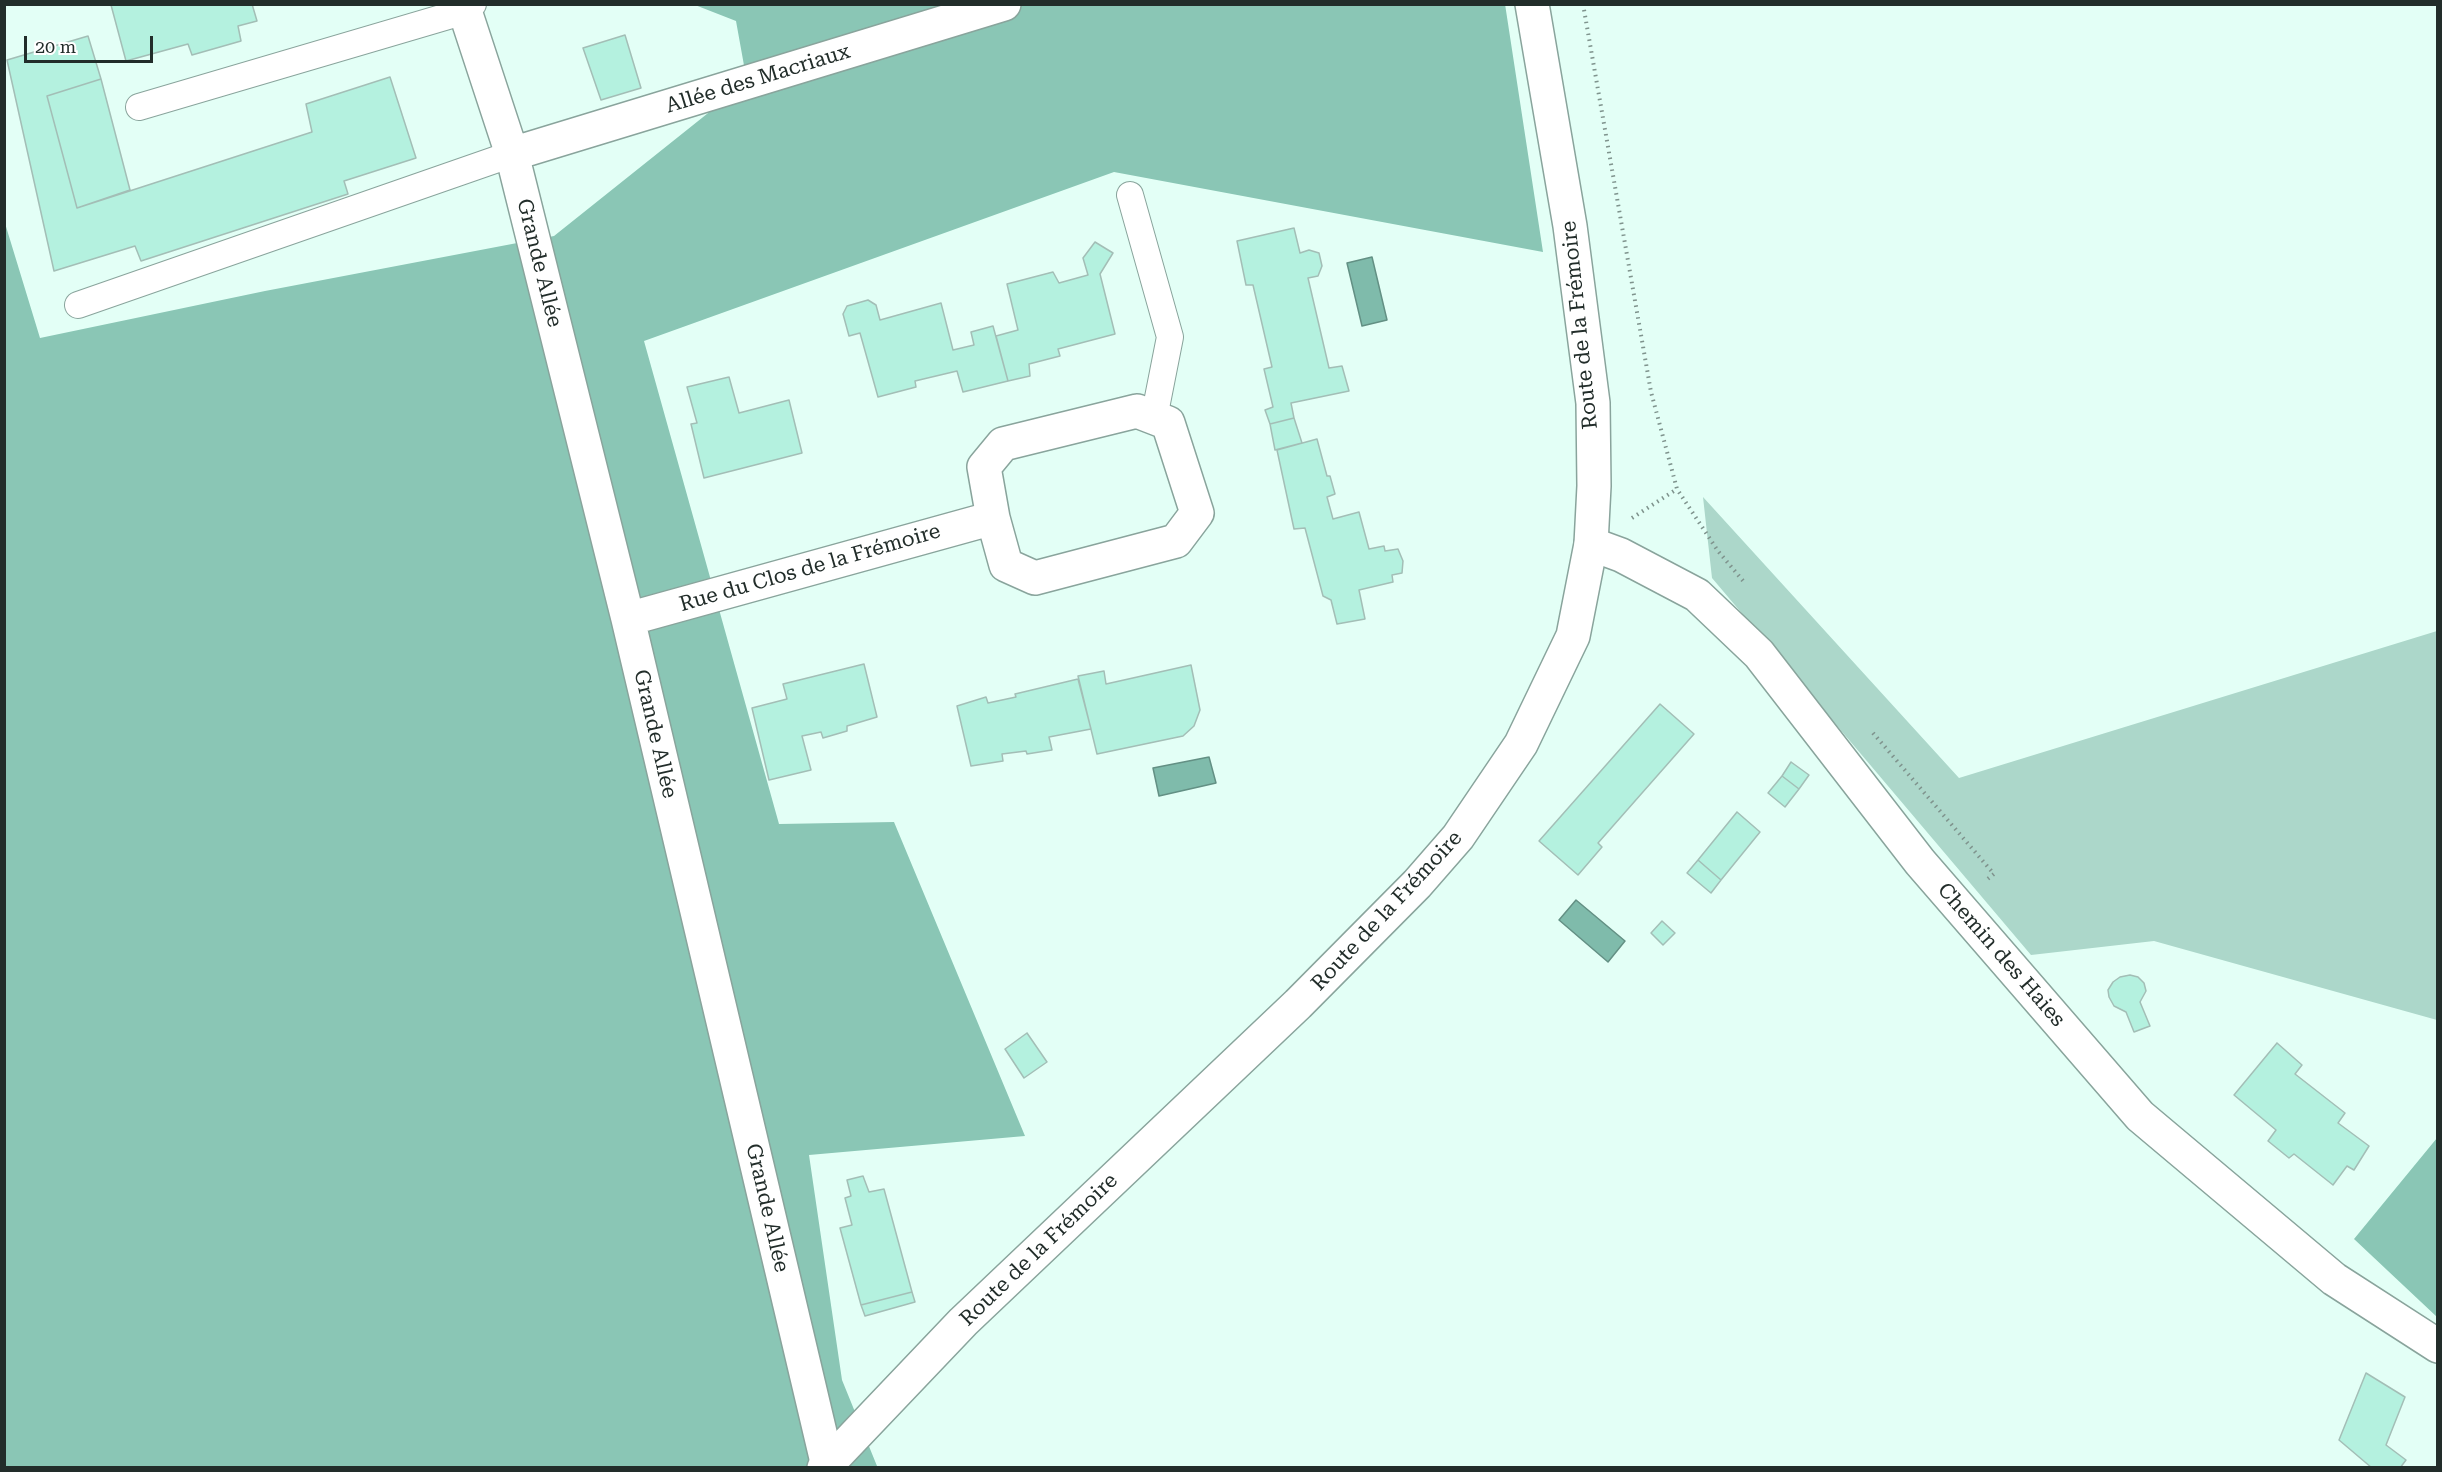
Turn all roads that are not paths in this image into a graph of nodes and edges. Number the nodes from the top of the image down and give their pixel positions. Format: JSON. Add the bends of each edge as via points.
{"nodes":[{"id":1,"x":1004,"y":4,"type":"edge"},
{"id":2,"x":1532,"y":4,"type":"edge"},
{"id":3,"x":460,"y":7,"type":"edge"},
{"id":4,"x":139,"y":107,"type":"dead end"},
{"id":5,"x":512,"y":154,"type":"junction"},
{"id":6,"x":1130,"y":195,"type":"dead end"},
{"id":7,"x":78,"y":305,"type":"dead end"},
{"id":8,"x":1154,"y":418,"type":"junction"},
{"id":9,"x":993,"y":518,"type":"junction"},
{"id":10,"x":1591,"y":544,"type":"junction"},
{"id":11,"x":628,"y":619,"type":"junction"},
{"id":12,"x":2438,"y":1346,"type":"edge"},
{"id":13,"x":825,"y":1465,"type":"edge"}],
"edges":[{"from":1,"to":5,"type":"street","name":"Allée des Macriaux"},
{"from":2,"to":10,"type":"street","name":"Route de la Frémoire","via":[[1570,226],[1593,403]]},
{"from":3,"to":4,"type":"lane"},
{"from":3,"to":5,"type":"street","name":"Grande Allée"},
{"from":5,"to":7,"type":"lane"},
{"from":5,"to":11,"type":"street","name":"Grande Allée"},
{"from":6,"to":8,"type":"lane","via":[[1170,337]]},
{"from":8,"to":9,"type":"street","via":[[1137,411],[1003,444],[984,467]]},
{"from":8,"to":9,"type":"street","via":[[1168,423],[1197,513],[1176,541],[1035,578],[1006,565]]},
{"from":9,"to":11,"type":"street","name":"Rue du Clos de la Frémoire"},
{"from":10,"to":12,"type":"street","name":"Chemin des Haies","via":[[1621,555],[1697,595],[1759,654],[1920,862],[2140,1116],[2334,1279]]},
{"from":10,"to":13,"type":"street","name":"Route de la Frémoire","via":[[1573,636],[1521,744],[1458,837],[1298,1005],[963,1322]]},
{"from":11,"to":13,"type":"street","name":"Grande Allée"}]}
